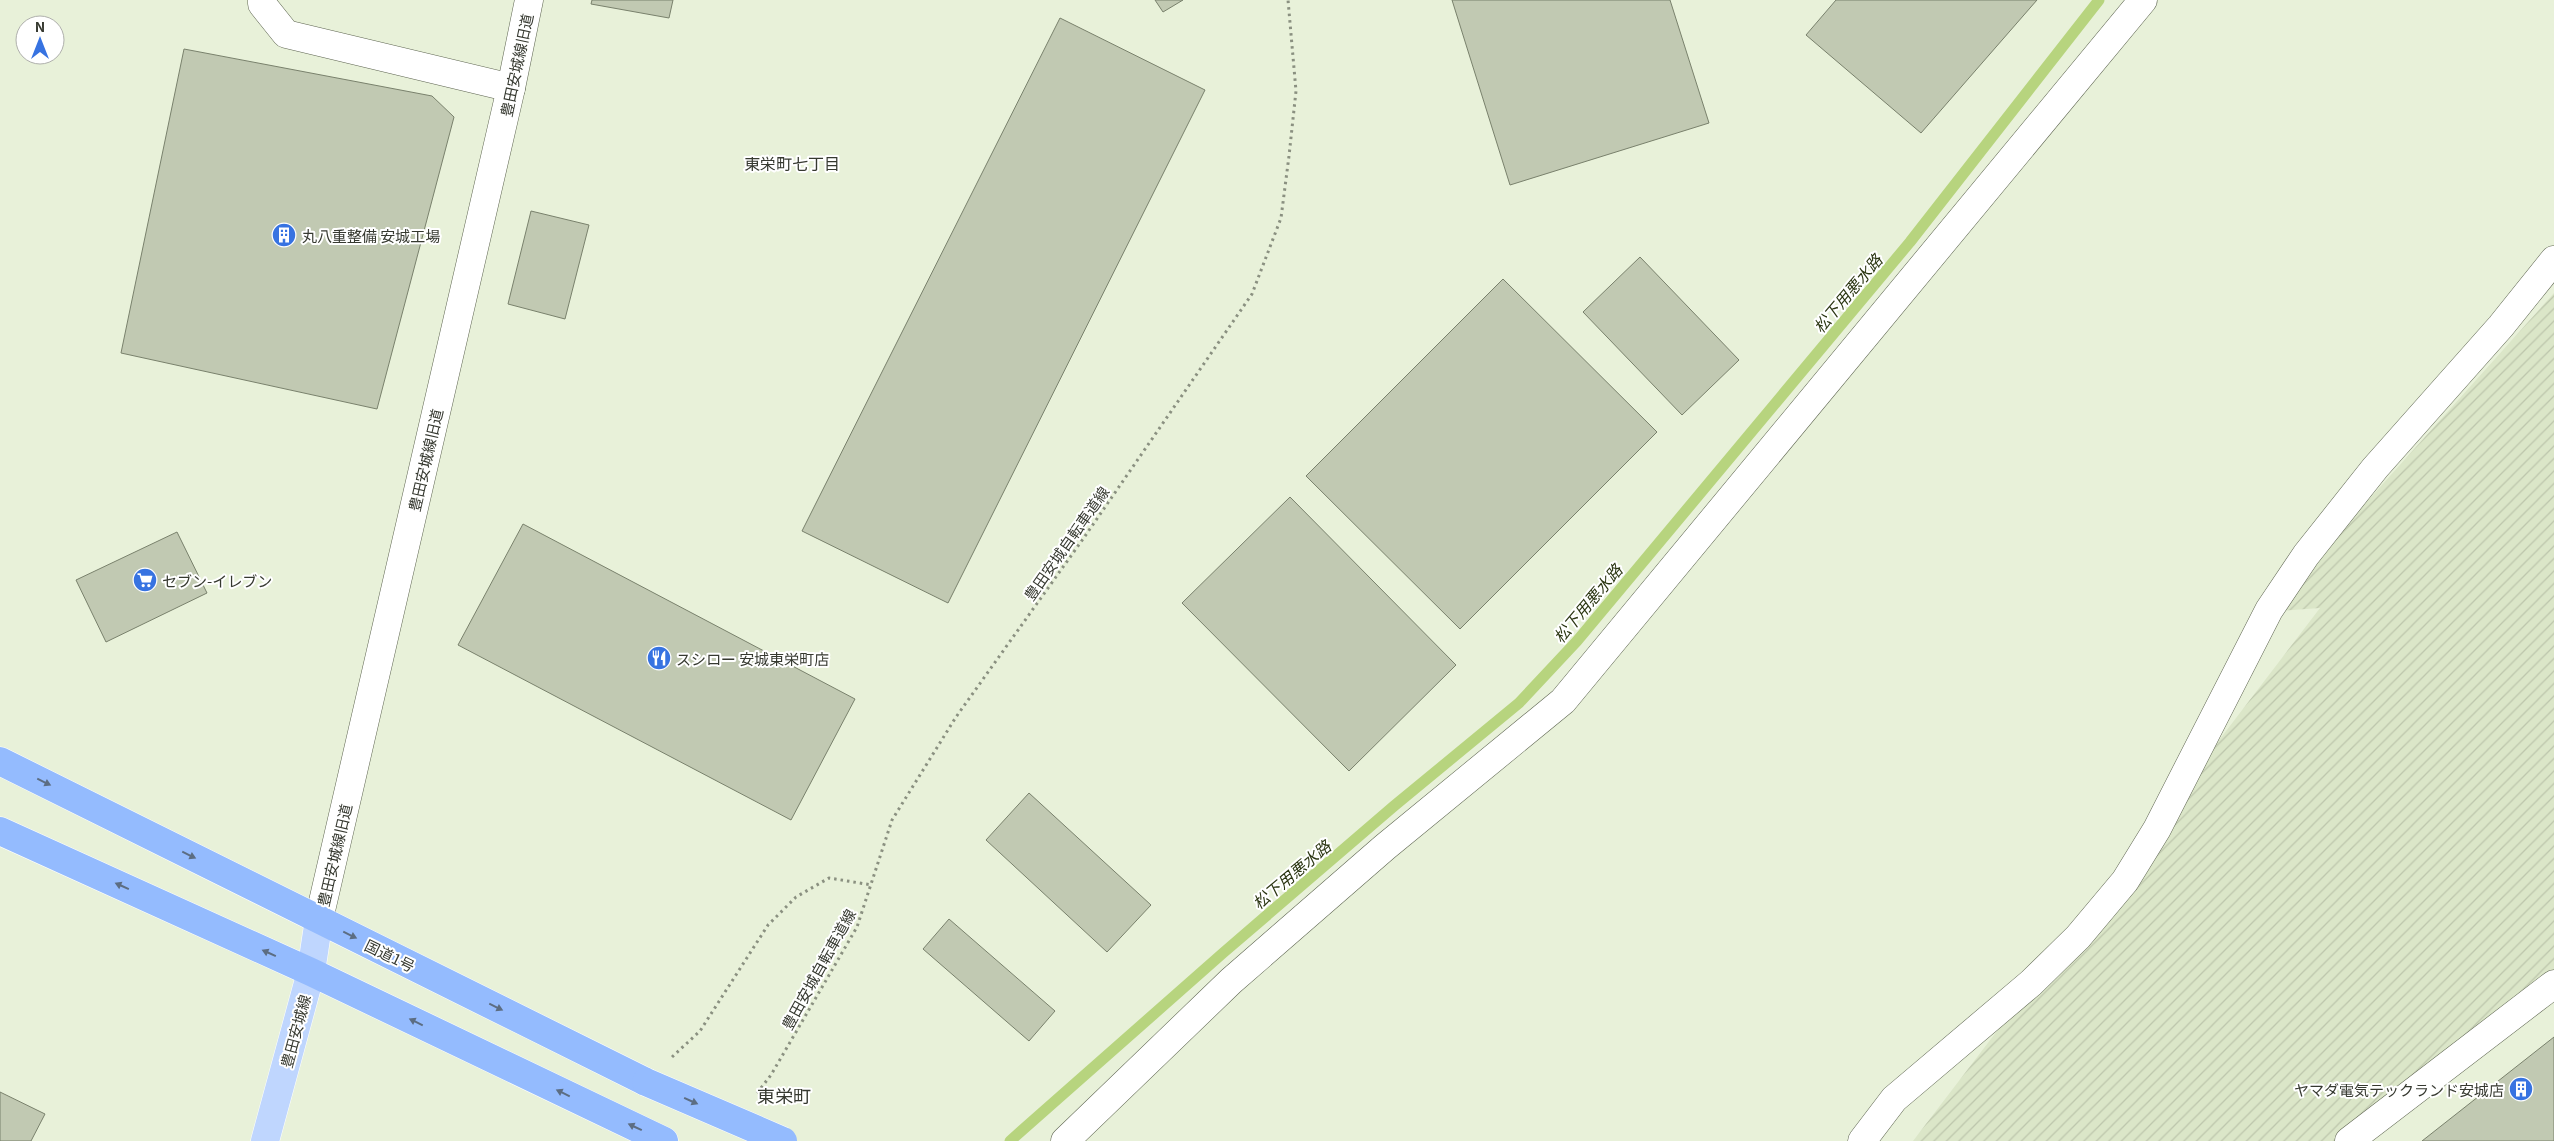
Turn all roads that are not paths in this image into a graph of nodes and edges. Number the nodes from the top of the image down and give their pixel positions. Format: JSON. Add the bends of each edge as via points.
{"nodes":[{"id":1,"x":262,"y":0,"type":"edge"},
{"id":2,"x":529,"y":0,"type":"edge"},
{"id":3,"x":2143,"y":0,"type":"edge"},
{"id":4,"x":512,"y":88,"type":"junction"},
{"id":5,"x":2554,"y":260,"type":"edge"},
{"id":6,"x":0,"y":761,"type":"edge"},
{"id":7,"x":0,"y":830,"type":"edge"},
{"id":8,"x":319,"y":919,"type":"junction"},
{"id":9,"x":311,"y":972,"type":"junction"},
{"id":10,"x":2554,"y":984,"type":"edge"},
{"id":11,"x":265,"y":1141,"type":"edge"},
{"id":12,"x":664,"y":1141,"type":"edge"},
{"id":13,"x":783,"y":1141,"type":"edge"},
{"id":14,"x":1065,"y":1141,"type":"edge"},
{"id":15,"x":1862,"y":1141,"type":"edge"},
{"id":16,"x":2349,"y":1141,"type":"edge"}],
"edges":[{"from":1,"to":4,"type":"street","via":[[286,34]]},
{"from":2,"to":4,"type":"street","name":"豊田安城線旧道"},
{"from":3,"to":14,"type":"street","via":[[1563,701],[1385,847],[1231,981]]},
{"from":4,"to":8,"type":"street","name":"豊田安城線旧道"},
{"from":5,"to":15,"type":"street","via":[[2375,468],[2301,563],[2269,610],[2157,829],[2125,881],[2078,937],[2031,983],[1894,1099]]},
{"from":6,"to":8,"type":"highway","name":"国道1号","one_way":true},
{"from":9,"to":7,"type":"highway","one_way":true},
{"from":8,"to":9,"type":"main road","name":"豊田安城線"},
{"from":8,"to":13,"type":"highway","name":"国道1号","one_way":true,"bridge":true,"via":[[646,1082]]},
{"from":9,"to":11,"type":"main road","name":"豊田安城線"},
{"from":12,"to":9,"type":"highway","one_way":true},
{"from":10,"to":16,"type":"street"}]}
